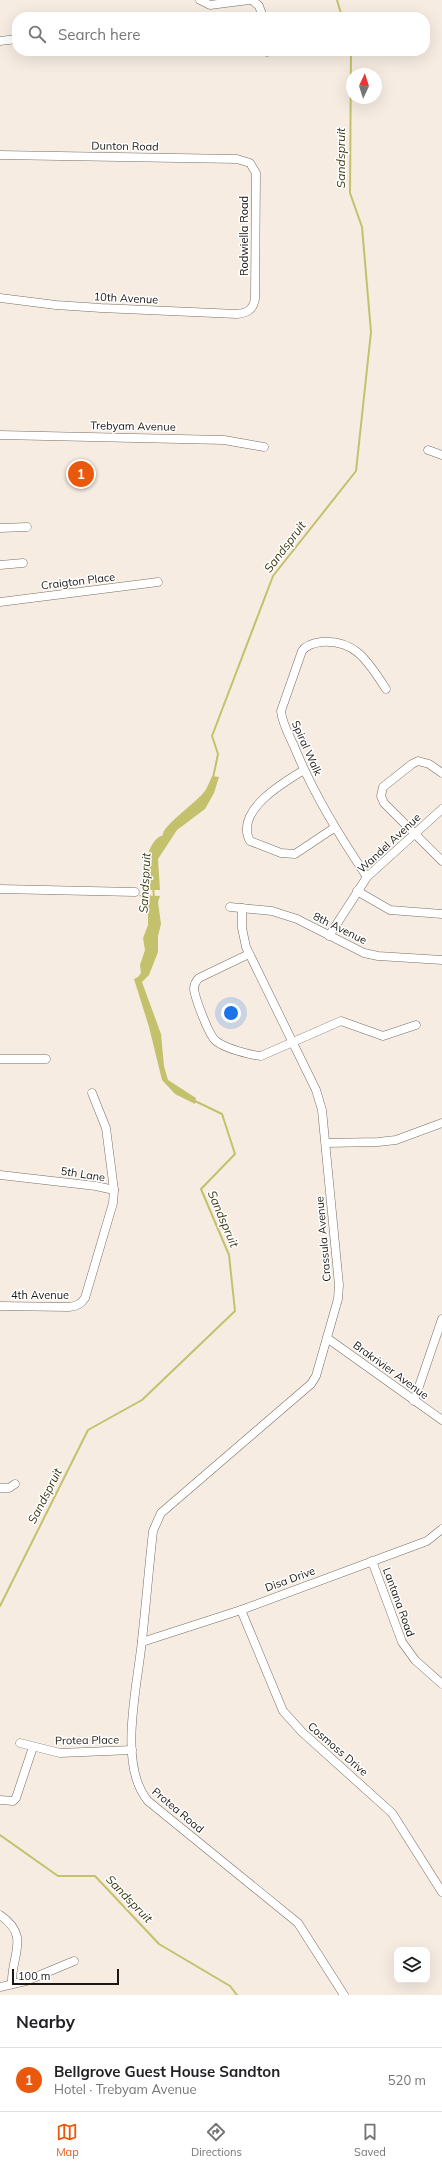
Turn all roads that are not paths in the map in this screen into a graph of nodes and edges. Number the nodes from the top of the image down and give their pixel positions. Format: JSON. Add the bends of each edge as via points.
{"nodes":[{"id":1,"x":200,"y":0,"type":"edge"},
{"id":2,"x":248,"y":0,"type":"edge"},
{"id":3,"x":252,"y":0,"type":"edge"},
{"id":4,"x":261,"y":12,"type":"edge"},
{"id":5,"x":0,"y":40,"type":"edge"},
{"id":6,"x":12,"y":40,"type":"edge"},
{"id":7,"x":0,"y":155,"type":"edge"},
{"id":8,"x":250,"y":162,"type":"joint"},
{"id":9,"x":0,"y":298,"type":"edge"},
{"id":10,"x":251,"y":310,"type":"joint"},
{"id":11,"x":0,"y":434,"type":"edge"},
{"id":12,"x":264,"y":447,"type":"dead end"},
{"id":13,"x":428,"y":450,"type":"dead end"},
{"id":14,"x":442,"y":455,"type":"edge"},
{"id":15,"x":27,"y":527,"type":"dead end"},
{"id":16,"x":0,"y":528,"type":"edge"},
{"id":17,"x":23,"y":563,"type":"dead end"},
{"id":18,"x":0,"y":565,"type":"edge"},
{"id":19,"x":158,"y":582,"type":"dead end"},
{"id":20,"x":0,"y":602,"type":"edge"},
{"id":21,"x":386,"y":689,"type":"dead end"},
{"id":22,"x":304,"y":770,"type":"junction"},
{"id":23,"x":442,"y":773,"type":"edge"},
{"id":24,"x":442,"y":809,"type":"edge"},
{"id":25,"x":334,"y":828,"type":"junction"},
{"id":26,"x":415,"y":834,"type":"junction"},
{"id":27,"x":442,"y":861,"type":"edge"},
{"id":28,"x":367,"y":877,"type":"junction"},
{"id":29,"x":0,"y":889,"type":"edge"},
{"id":30,"x":357,"y":891,"type":"junction"},
{"id":31,"x":135,"y":892,"type":"dead end"},
{"id":32,"x":230,"y":907,"type":"dead end"},
{"id":33,"x":242,"y":908,"type":"junction"},
{"id":34,"x":442,"y":914,"type":"edge"},
{"id":35,"x":329,"y":936,"type":"junction"},
{"id":36,"x":249,"y":954,"type":"junction"},
{"id":37,"x":442,"y":960,"type":"edge"},
{"id":38,"x":416,"y":1025,"type":"dead end"},
{"id":39,"x":294,"y":1043,"type":"junction"},
{"id":40,"x":0,"y":1059,"type":"edge"},
{"id":41,"x":46,"y":1059,"type":"dead end"},
{"id":42,"x":92,"y":1093,"type":"dead end"},
{"id":43,"x":442,"y":1123,"type":"edge"},
{"id":44,"x":326,"y":1143,"type":"junction"},
{"id":45,"x":0,"y":1174,"type":"edge"},
{"id":46,"x":114,"y":1190,"type":"junction"},
{"id":47,"x":79,"y":1305,"type":"joint"},
{"id":48,"x":0,"y":1306,"type":"edge"},
{"id":49,"x":442,"y":1319,"type":"edge"},
{"id":50,"x":327,"y":1338,"type":"junction"},
{"id":51,"x":414,"y":1401,"type":"junction"},
{"id":52,"x":442,"y":1420,"type":"edge"},
{"id":53,"x":15,"y":1484,"type":"dead end"},
{"id":54,"x":0,"y":1488,"type":"edge"},
{"id":55,"x":161,"y":1513,"type":"joint"},
{"id":56,"x":442,"y":1529,"type":"edge"},
{"id":57,"x":372,"y":1561,"type":"junction"},
{"id":58,"x":241,"y":1610,"type":"junction"},
{"id":59,"x":142,"y":1642,"type":"junction"},
{"id":60,"x":442,"y":1684,"type":"edge"},
{"id":61,"x":20,"y":1743,"type":"dead end"},
{"id":62,"x":33,"y":1747,"type":"junction"},
{"id":63,"x":132,"y":1750,"type":"junction"},
{"id":64,"x":0,"y":1800,"type":"edge"},
{"id":65,"x":442,"y":1892,"type":"edge"},
{"id":66,"x":0,"y":1915,"type":"edge"},
{"id":67,"x":74,"y":1961,"type":"dead end"},
{"id":68,"x":12,"y":1983,"type":"junction"},
{"id":69,"x":0,"y":1987,"type":"edge"},
{"id":70,"x":344,"y":1995,"type":"edge"}],
"edges":[{"from":1,"to":2,"type":"street","via":[[210,5]]},
{"from":3,"to":4,"type":"street","via":[[259,6]]},
{"from":5,"to":6,"type":"street"},
{"from":7,"to":8,"type":"street","name":"Dunton Road","via":[[237,159]]},
{"from":8,"to":10,"type":"street","name":"Rodwiella Road","via":[[256,173],[255,299]]},
{"from":9,"to":10,"type":"street","name":"10th Avenue","via":[[101,308],[237,314]]},
{"from":11,"to":12,"type":"street","name":"Trebyam Avenue","via":[[224,440]]},
{"from":13,"to":14,"type":"street"},
{"from":15,"to":16,"type":"street"},
{"from":17,"to":18,"type":"street"},
{"from":19,"to":20,"type":"street","name":"Craigton Place"},
{"from":21,"to":22,"type":"street","name":"Spiral Walk","via":[[364,657],[348,646],[328,642],[305,648],[281,711]]},
{"from":22,"to":25,"type":"street","name":"Spiral Walk"},
{"from":22,"to":25,"type":"street","via":[[275,787],[263,800],[251,816],[248,838],[251,843],[263,848],[295,854]]},
{"from":23,"to":26,"type":"street","via":[[429,764],[418,761],[382,787],[381,796],[384,803]]},
{"from":24,"to":26,"type":"street","name":"Wandel Avenue"},
{"from":25,"to":28,"type":"street","name":"Spiral Walk"},
{"from":26,"to":27,"type":"street"},
{"from":26,"to":28,"type":"street","name":"Wandel Avenue"},
{"from":28,"to":30,"type":"street","name":"Wandel Avenue"},
{"from":29,"to":31,"type":"street"},
{"from":30,"to":34,"type":"street","via":[[390,910]]},
{"from":30,"to":35,"type":"street","name":"Wandel Avenue"},
{"from":32,"to":33,"type":"street","name":"8th Avenue"},
{"from":33,"to":35,"type":"street","name":"8th Avenue","via":[[272,911],[291,917]]},
{"from":33,"to":36,"type":"street","name":"Crassula Avenue","via":[[242,928]]},
{"from":35,"to":37,"type":"street","name":"8th Avenue","via":[[364,953],[378,956]]},
{"from":36,"to":39,"type":"street","name":"Crassula Avenue"},
{"from":36,"to":39,"type":"street","via":[[196,981],[195,992],[211,1035],[221,1044],[256,1055],[266,1055]]},
{"from":38,"to":39,"type":"street","via":[[383,1036],[341,1021]]},
{"from":39,"to":44,"type":"street","name":"Crassula Avenue","via":[[316,1090],[322,1110]]},
{"from":40,"to":41,"type":"street"},
{"from":42,"to":46,"type":"street","via":[[106,1128]]},
{"from":43,"to":44,"type":"street","via":[[396,1140]]},
{"from":44,"to":50,"type":"street","name":"Crassula Avenue","via":[[339,1291]]},
{"from":45,"to":46,"type":"street","name":"5th Lane"},
{"from":46,"to":47,"type":"street","name":"5th Lane","via":[[113,1203],[85,1298]]},
{"from":47,"to":48,"type":"street","name":"4th Avenue"},
{"from":49,"to":51,"type":"street"},
{"from":50,"to":51,"type":"street","name":"Brakrivier Avenue"},
{"from":50,"to":55,"type":"street","name":"Crassula Avenue","via":[[311,1384]]},
{"from":51,"to":52,"type":"street","name":"Brakrivier Avenue"},
{"from":53,"to":54,"type":"street","via":[[9,1488]]},
{"from":55,"to":59,"type":"street","name":"Protea Road","via":[[152,1531]]},
{"from":56,"to":57,"type":"street","name":"Disa Drive","via":[[427,1541]]},
{"from":57,"to":58,"type":"street","name":"Disa Drive"},
{"from":57,"to":60,"type":"street","name":"Lantana Road","via":[[402,1642],[415,1660]]},
{"from":58,"to":59,"type":"street","name":"Disa Drive"},
{"from":58,"to":65,"type":"street","name":"Cosmoss Drive","via":[[283,1711],[302,1732],[392,1813]]},
{"from":59,"to":63,"type":"street","name":"Protea Road","via":[[133,1716]]},
{"from":61,"to":62,"type":"street","name":"Protea Place"},
{"from":62,"to":63,"type":"street","name":"Protea Place","via":[[60,1753]]},
{"from":62,"to":64,"type":"street","via":[[16,1798],[13,1801]]},
{"from":63,"to":70,"type":"street","name":"Protea Road","via":[[136,1779],[148,1801],[298,1923]]},
{"from":66,"to":68,"type":"street","via":[[16,1933],[19,1941]]},
{"from":67,"to":68,"type":"street","via":[[26,1981]]},
{"from":68,"to":69,"type":"street"}]}
